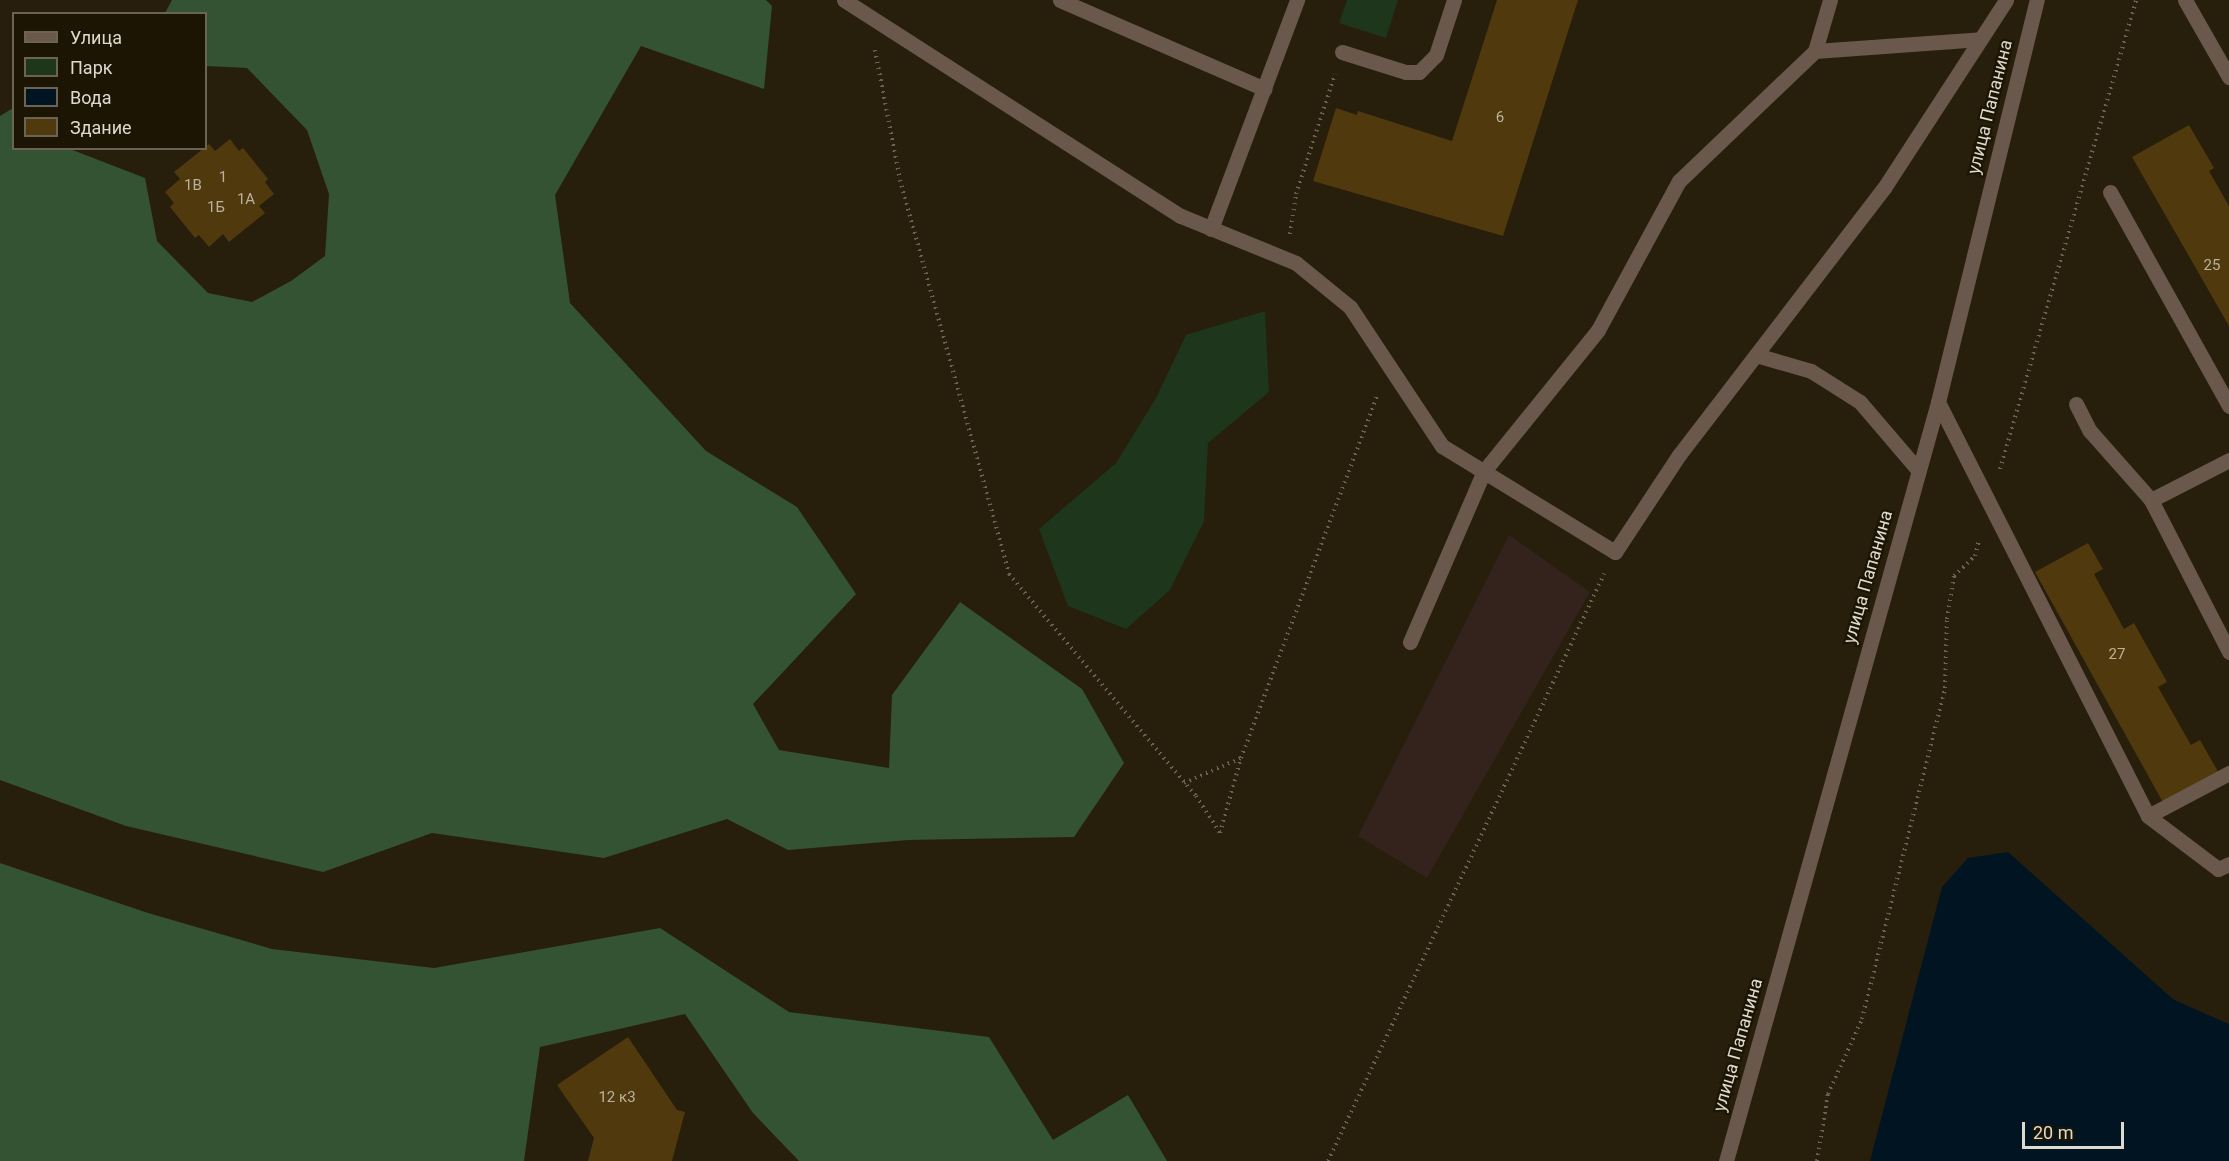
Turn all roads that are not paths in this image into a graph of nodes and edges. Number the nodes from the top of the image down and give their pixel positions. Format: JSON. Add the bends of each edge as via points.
{"nodes":[{"id":1,"x":844,"y":0,"type":"edge"},
{"id":2,"x":1060,"y":0,"type":"edge"},
{"id":3,"x":1297,"y":0,"type":"edge"},
{"id":4,"x":1454,"y":0,"type":"edge"},
{"id":5,"x":1830,"y":0,"type":"edge"},
{"id":6,"x":2006,"y":0,"type":"edge"},
{"id":7,"x":2037,"y":0,"type":"edge"},
{"id":8,"x":2185,"y":0,"type":"edge"},
{"id":9,"x":1981,"y":39,"type":"junction"},
{"id":10,"x":1815,"y":51,"type":"junction"},
{"id":11,"x":1342,"y":52,"type":"road end"},
{"id":12,"x":2229,"y":77,"type":"edge"},
{"id":13,"x":1265,"y":89,"type":"junction"},
{"id":14,"x":2110,"y":192,"type":"dead end"},
{"id":15,"x":1211,"y":229,"type":"junction"},
{"id":16,"x":1756,"y":355,"type":"junction"},
{"id":17,"x":1938,"y":402,"type":"junction"},
{"id":18,"x":2076,"y":404,"type":"dead end"},
{"id":19,"x":2229,"y":406,"type":"edge"},
{"id":20,"x":2229,"y":460,"type":"edge"},
{"id":21,"x":1918,"y":470,"type":"junction"},
{"id":22,"x":1484,"y":471,"type":"junction"},
{"id":23,"x":2151,"y":500,"type":"junction"},
{"id":24,"x":1410,"y":642,"type":"dead end"},
{"id":25,"x":2229,"y":652,"type":"edge"},
{"id":26,"x":2229,"y":773,"type":"edge"},
{"id":27,"x":2148,"y":816,"type":"junction"},
{"id":28,"x":2229,"y":864,"type":"edge"},
{"id":29,"x":1726,"y":1161,"type":"edge"}],
"edges":[{"from":1,"to":15,"type":"street","via":[[1181,216]]},
{"from":2,"to":13,"type":"street"},
{"from":3,"to":13,"type":"street"},
{"from":4,"to":11,"type":"street","via":[[1436,55],[1419,72],[1406,72]]},
{"from":5,"to":10,"type":"street"},
{"from":6,"to":9,"type":"street"},
{"from":7,"to":17,"type":"street","name":"улица Папанина"},
{"from":8,"to":12,"type":"street"},
{"from":9,"to":10,"type":"street"},
{"from":9,"to":16,"type":"street","via":[[1884,188]]},
{"from":10,"to":22,"type":"street","via":[[1679,181],[1598,330]]},
{"from":13,"to":15,"type":"street"},
{"from":14,"to":19,"type":"street"},
{"from":15,"to":22,"type":"street","via":[[1296,263],[1350,307],[1442,446]]},
{"from":16,"to":21,"type":"street","via":[[1811,371],[1860,402]]},
{"from":16,"to":22,"type":"street","via":[[1679,455],[1615,552]]},
{"from":17,"to":21,"type":"street","name":"улица Папанина"},
{"from":17,"to":27,"type":"street"},
{"from":18,"to":23,"type":"street","via":[[2090,432]]},
{"from":20,"to":23,"type":"street"},
{"from":21,"to":29,"type":"street","name":"улица Папанина"},
{"from":22,"to":24,"type":"street"},
{"from":23,"to":25,"type":"street"},
{"from":26,"to":27,"type":"street"},
{"from":27,"to":28,"type":"street","via":[[2218,869]]}]}
